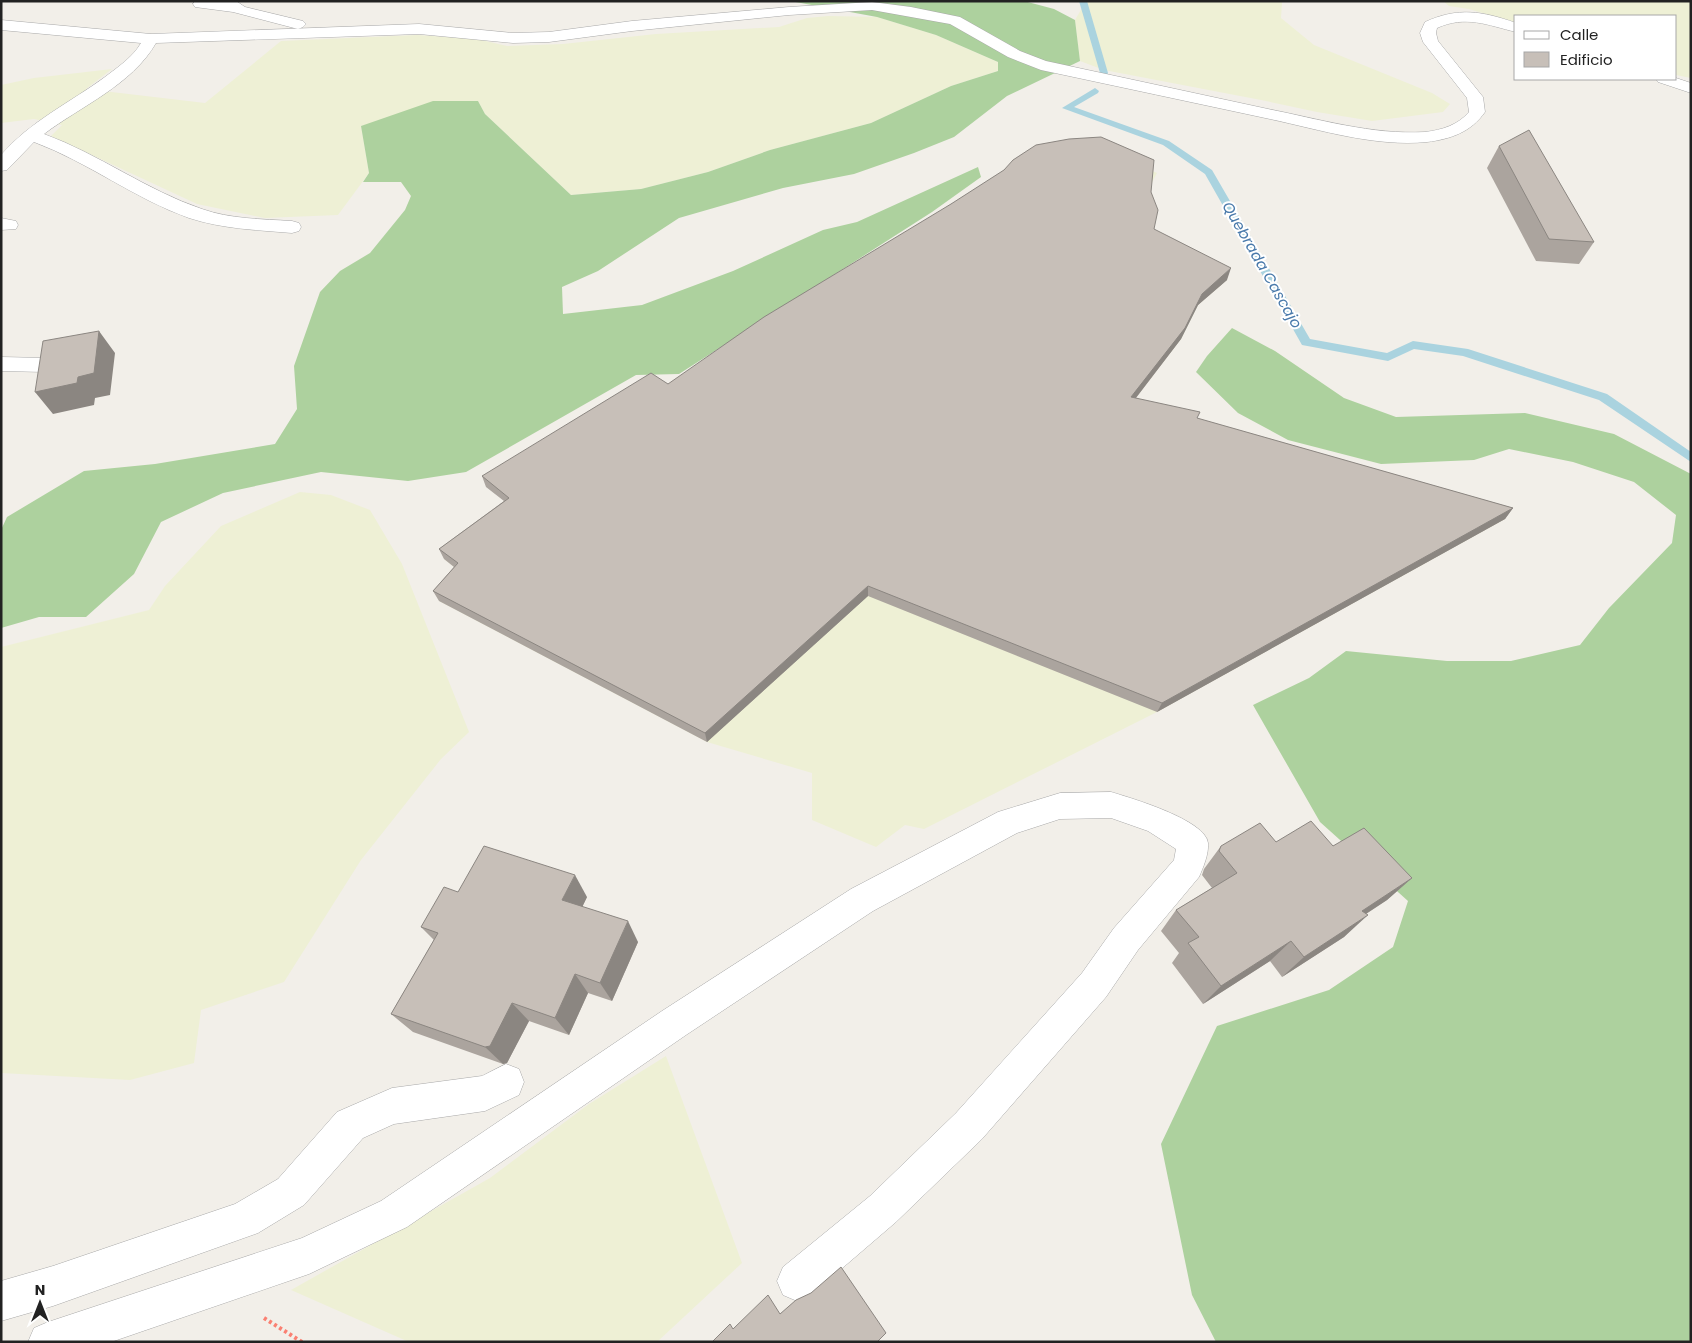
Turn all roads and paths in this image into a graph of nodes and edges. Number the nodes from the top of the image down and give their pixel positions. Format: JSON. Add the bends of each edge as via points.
{"nodes":[{"id":1,"x":753,"y":1,"type":"edge"},
{"id":2,"x":200,"y":4,"type":"dead end"},
{"id":3,"x":229,"y":4,"type":"edge"},
{"id":4,"x":789,"y":11,"type":"junction"},
{"id":5,"x":1,"y":25,"type":"edge"},
{"id":6,"x":1514,"y":27,"type":"edge"},
{"id":7,"x":323,"y":33,"type":"junction"},
{"id":8,"x":151,"y":39,"type":"junction"},
{"id":9,"x":1667,"y":80,"type":"edge"},
{"id":10,"x":1691,"y":88,"type":"edge"},
{"id":11,"x":28,"y":139,"type":"junction"},
{"id":12,"x":1,"y":149,"type":"edge"},
{"id":13,"x":1,"y":166,"type":"edge"},
{"id":14,"x":292,"y":227,"type":"dead end"},
{"id":15,"x":1,"y":364,"type":"edge"},
{"id":16,"x":45,"y":366,"type":"edge"},
{"id":17,"x":506,"y":1082,"type":"dead end"},
{"id":18,"x":797,"y":1280,"type":"dead end"},
{"id":19,"x":1,"y":1301,"type":"edge"},
{"id":20,"x":48,"y":1342,"type":"edge"}],
"edges":[{"from":1,"to":4,"type":"street"},
{"from":2,"to":3,"type":"street"},
{"from":3,"to":7,"type":"street"},
{"from":4,"to":6,"type":"street","via":[[872,6],[956,20],[1014,54],[1041,65],[1349,131],[1394,137],[1432,136],[1454,130],[1467,124],[1477,112],[1475,97],[1431,42],[1430,25],[1444,18],[1466,16],[1483,17]]},
{"from":4,"to":7,"type":"street","via":[[549,37],[513,38],[419,29]]},
{"from":5,"to":8,"type":"street"},
{"from":7,"to":8,"type":"street"},
{"from":8,"to":11,"type":"street","via":[[129,67]]},
{"from":9,"to":10,"type":"street"},
{"from":11,"to":12,"type":"street"},
{"from":11,"to":13,"type":"street"},
{"from":11,"to":14,"type":"street","via":[[104,167],[195,213],[240,223]]},
{"from":15,"to":16,"type":"street"},
{"from":17,"to":19,"type":"street","via":[[485,1093],[392,1106],[350,1125],[292,1192],[245,1220]]},
{"from":18,"to":20,"type":"street","via":[[883,1209],[969,1126],[1094,985],[1126,939],[1188,867],[1193,843],[1158,821],[1111,805],[1060,806],[1009,822],[862,900],[674,1023],[394,1214],[309,1255]]}]}
